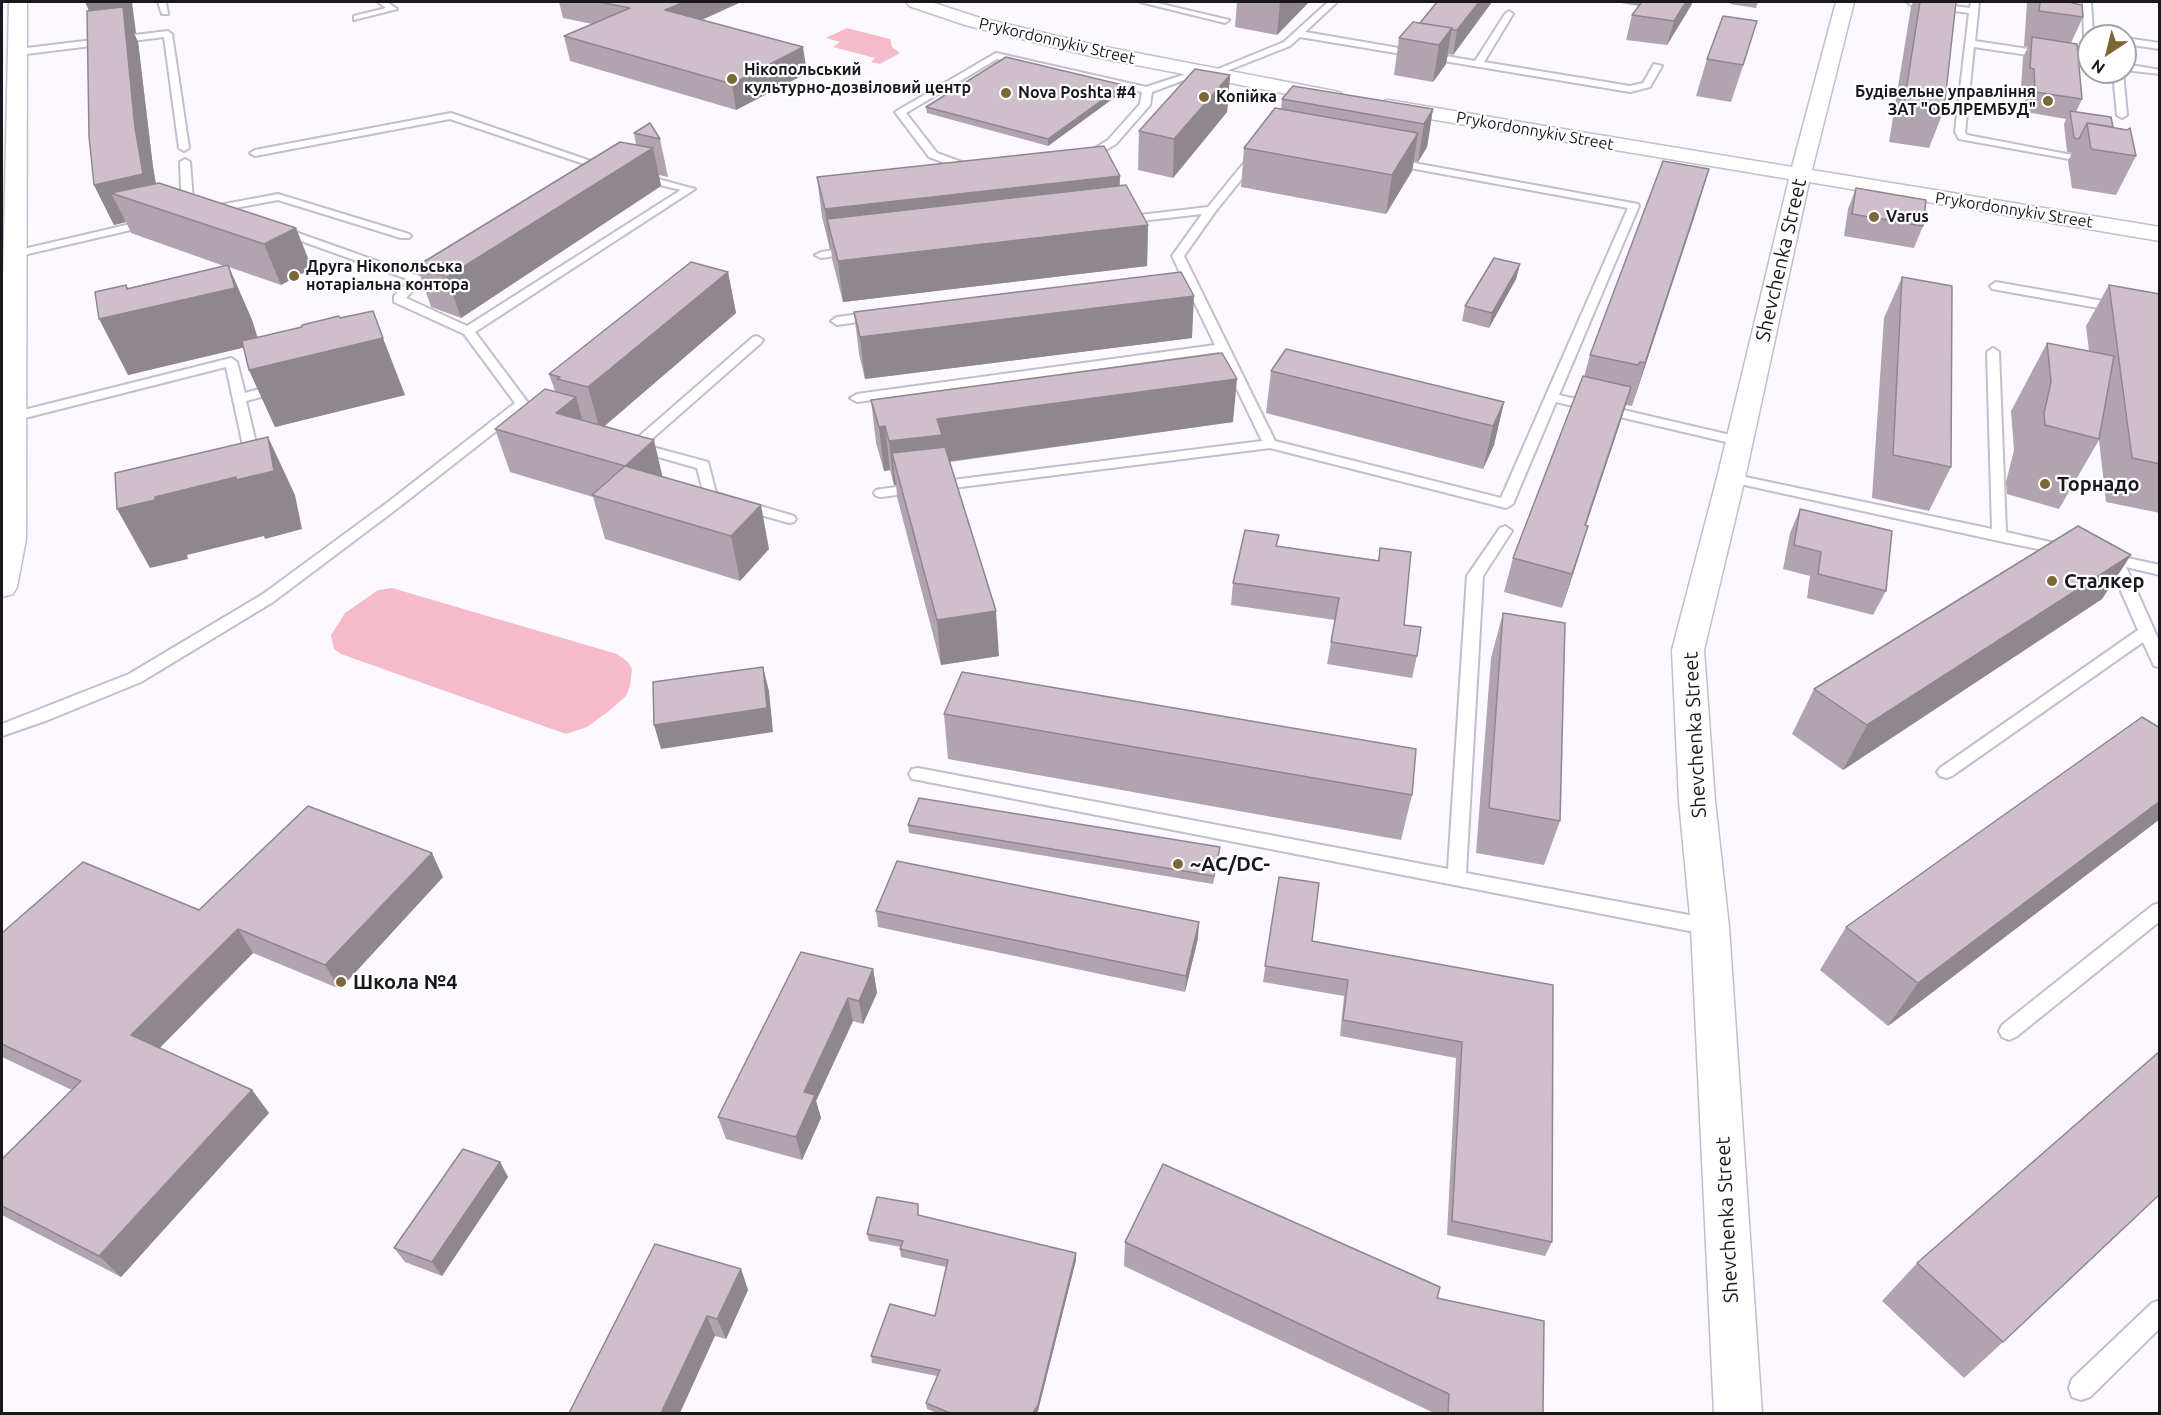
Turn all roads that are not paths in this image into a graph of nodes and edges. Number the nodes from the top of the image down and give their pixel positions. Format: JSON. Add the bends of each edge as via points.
{"nodes":[{"id":1,"x":18,"y":2,"type":"edge"},
{"id":2,"x":162,"y":2,"type":"edge"},
{"id":3,"x":382,"y":2,"type":"edge"},
{"id":4,"x":915,"y":2,"type":"edge"},
{"id":5,"x":1144,"y":2,"type":"edge"},
{"id":6,"x":1333,"y":2,"type":"edge"},
{"id":7,"x":1845,"y":2,"type":"edge"},
{"id":8,"x":1911,"y":2,"type":"edge"},
{"id":9,"x":2087,"y":2,"type":"edge"},
{"id":10,"x":1974,"y":6,"type":"edge"},
{"id":11,"x":165,"y":12,"type":"dead end"},
{"id":12,"x":1509,"y":14,"type":"dead end"},
{"id":13,"x":357,"y":18,"type":"dead end"},
{"id":14,"x":1225,"y":20,"type":"dead end"},
{"id":15,"x":2088,"y":24,"type":"edge"},
{"id":16,"x":1298,"y":34,"type":"junction"},
{"id":17,"x":2137,"y":43,"type":"edge"},
{"id":18,"x":1970,"y":44,"type":"junction"},
{"id":19,"x":2160,"y":46,"type":"edge"},
{"id":20,"x":18,"y":52,"type":"junction"},
{"id":21,"x":2077,"y":60,"type":"edge"},
{"id":22,"x":1478,"y":64,"type":"junction"},
{"id":23,"x":1657,"y":66,"type":"dead end"},
{"id":24,"x":2137,"y":69,"type":"edge"},
{"id":25,"x":2157,"y":72,"type":"dead end"},
{"id":26,"x":1206,"y":73,"type":"junction"},
{"id":27,"x":2119,"y":84,"type":"edge"},
{"id":28,"x":1147,"y":90,"type":"junction"},
{"id":29,"x":1351,"y":100,"type":"edge"},
{"id":30,"x":1374,"y":104,"type":"edge"},
{"id":31,"x":2122,"y":116,"type":"dead end"},
{"id":32,"x":184,"y":148,"type":"dead end"},
{"id":33,"x":1261,"y":148,"type":"edge"},
{"id":34,"x":255,"y":153,"type":"dead end"},
{"id":35,"x":1382,"y":160,"type":"edge"},
{"id":36,"x":1080,"y":161,"type":"edge"},
{"id":37,"x":185,"y":162,"type":"dead end"},
{"id":38,"x":2104,"y":164,"type":"edge"},
{"id":39,"x":984,"y":172,"type":"edge"},
{"id":40,"x":1800,"y":175,"type":"junction"},
{"id":41,"x":1211,"y":210,"type":"junction"},
{"id":42,"x":199,"y":212,"type":"junction"},
{"id":43,"x":241,"y":216,"type":"edge"},
{"id":44,"x":154,"y":221,"type":"edge"},
{"id":45,"x":1117,"y":221,"type":"edge"},
{"id":46,"x":263,"y":224,"type":"edge"},
{"id":47,"x":2160,"y":234,"type":"edge"},
{"id":48,"x":405,"y":236,"type":"dead end"},
{"id":49,"x":868,"y":249,"type":"edge"},
{"id":50,"x":15,"y":254,"type":"junction"},
{"id":51,"x":821,"y":255,"type":"dead end"},
{"id":52,"x":1996,"y":286,"type":"dead end"},
{"id":53,"x":8,"y":300,"type":"edge"},
{"id":54,"x":884,"y":315,"type":"edge"},
{"id":55,"x":2160,"y":315,"type":"edge"},
{"id":56,"x":837,"y":321,"type":"dead end"},
{"id":57,"x":468,"y":331,"type":"junction"},
{"id":58,"x":757,"y":340,"type":"dead end"},
{"id":59,"x":1223,"y":348,"type":"junction"},
{"id":60,"x":1993,"y":352,"type":"dead end"},
{"id":61,"x":295,"y":384,"type":"edge"},
{"id":62,"x":1551,"y":397,"type":"junction"},
{"id":63,"x":857,"y":398,"type":"dead end"},
{"id":64,"x":239,"y":399,"type":"junction"},
{"id":65,"x":511,"y":412,"type":"junction"},
{"id":66,"x":13,"y":417,"type":"junction"},
{"id":67,"x":534,"y":418,"type":"edge"},
{"id":68,"x":1739,"y":441,"type":"junction"},
{"id":69,"x":1270,"y":444,"type":"junction"},
{"id":70,"x":257,"y":478,"type":"edge"},
{"id":71,"x":1731,"y":478,"type":"junction"},
{"id":72,"x":881,"y":494,"type":"dead end"},
{"id":73,"x":789,"y":519,"type":"dead end"},
{"id":74,"x":1505,"y":531,"type":"dead end"},
{"id":75,"x":1999,"y":536,"type":"junction"},
{"id":76,"x":2115,"y":560,"type":"junction"},
{"id":77,"x":2160,"y":570,"type":"edge"},
{"id":78,"x":2,"y":587,"type":"edge"},
{"id":79,"x":2147,"y":632,"type":"junction"},
{"id":80,"x":2160,"y":662,"type":"edge"},
{"id":81,"x":2,"y":730,"type":"edge"},
{"id":82,"x":1946,"y":772,"type":"dead end"},
{"id":83,"x":918,"y":774,"type":"dead end"},
{"id":84,"x":1457,"y":877,"type":"junction"},
{"id":85,"x":2160,"y":910,"type":"edge"},
{"id":86,"x":1710,"y":927,"type":"junction"},
{"id":87,"x":2009,"y":1031,"type":"dead end"},
{"id":88,"x":2160,"y":1311,"type":"edge"},
{"id":89,"x":2081,"y":1388,"type":"dead end"},
{"id":90,"x":1738,"y":1413,"type":"edge"}],
"edges":[{"from":1,"to":20,"type":"main road"},
{"from":2,"to":11,"type":"lane"},
{"from":3,"to":13,"type":"lane","via":[[393,9]]},
{"from":4,"to":26,"type":"main road","name":"Prykordonnykiv Street","via":[[978,15],[1095,51]]},
{"from":5,"to":14,"type":"lane"},
{"from":6,"to":16,"type":"lane"},
{"from":7,"to":40,"type":"main road","name":"Shevchenka Street"},
{"from":8,"to":10,"type":"lane"},
{"from":9,"to":15,"type":"lane"},
{"from":10,"to":18,"type":"lane"},
{"from":12,"to":22,"type":"lane"},
{"from":16,"to":22,"type":"lane"},
{"from":16,"to":26,"type":"lane","via":[[1287,44]]},
{"from":17,"to":19,"type":"lane"},
{"from":18,"to":21,"type":"lane"},
{"from":18,"to":38,"type":"lane","via":[[1960,132],[1963,137]]},
{"from":20,"to":32,"type":"lane","via":[[168,34]]},
{"from":20,"to":50,"type":"main road"},
{"from":22,"to":23,"type":"lane","via":[[1630,88],[1647,85]]},
{"from":24,"to":25,"type":"lane"},
{"from":26,"to":28,"type":"lane"},
{"from":26,"to":29,"type":"main road","name":"Prykordonnykiv Street","via":[[1301,96]]},
{"from":27,"to":31,"type":"lane"},
{"from":28,"to":36,"type":"lane","via":[[1145,105],[1112,142],[1091,158]]},
{"from":28,"to":39,"type":"lane","via":[[996,56],[900,112],[933,155]]},
{"from":30,"to":40,"type":"main road","name":"Prykordonnykiv Street"},
{"from":33,"to":41,"type":"lane"},
{"from":34,"to":57,"type":"lane","via":[[451,116],[625,174],[690,189]]},
{"from":35,"to":62,"type":"lane","via":[[1634,206]]},
{"from":37,"to":42,"type":"lane"},
{"from":40,"to":47,"type":"main road","name":"Prykordonnykiv Street"},
{"from":40,"to":68,"type":"main road","name":"Shevchenka Street"},
{"from":41,"to":45,"type":"lane"},
{"from":41,"to":59,"type":"lane","via":[[1178,256],[1184,279]]},
{"from":42,"to":43,"type":"lane"},
{"from":42,"to":48,"type":"lane","via":[[278,197]]},
{"from":44,"to":50,"type":"lane"},
{"from":46,"to":57,"type":"lane","via":[[418,279],[398,299]]},
{"from":49,"to":51,"type":"lane"},
{"from":50,"to":53,"type":"main road"},
{"from":52,"to":55,"type":"lane"},
{"from":53,"to":66,"type":"main road"},
{"from":54,"to":56,"type":"lane"},
{"from":57,"to":65,"type":"lane","via":[[522,404]]},
{"from":58,"to":73,"type":"lane","via":[[630,445],[703,465],[710,496]]},
{"from":59,"to":63,"type":"lane"},
{"from":59,"to":69,"type":"lane"},
{"from":60,"to":75,"type":"lane"},
{"from":61,"to":64,"type":"lane"},
{"from":62,"to":68,"type":"lane"},
{"from":62,"to":69,"type":"lane","via":[[1506,504]]},
{"from":64,"to":66,"type":"lane","via":[[231,362]]},
{"from":64,"to":70,"type":"lane"},
{"from":65,"to":67,"type":"lane"},
{"from":65,"to":81,"type":"lane","via":[[268,598],[135,678]]},
{"from":66,"to":78,"type":"main road","via":[[11,539]]},
{"from":68,"to":71,"type":"main road","name":"Shevchenka Street"},
{"from":69,"to":72,"type":"lane"},
{"from":71,"to":75,"type":"lane"},
{"from":71,"to":86,"type":"main road","name":"Shevchenka Street","via":[[1688,650]]},
{"from":74,"to":84,"type":"lane","via":[[1475,576]]},
{"from":75,"to":76,"type":"lane"},
{"from":76,"to":77,"type":"lane"},
{"from":76,"to":79,"type":"lane"},
{"from":79,"to":80,"type":"lane"},
{"from":79,"to":82,"type":"lane"},
{"from":83,"to":84,"type":"lane"},
{"from":84,"to":86,"type":"lane"},
{"from":85,"to":87,"type":"lane"},
{"from":86,"to":90,"type":"main road","name":"Shevchenka Street"},
{"from":88,"to":89,"type":"lane"}]}
